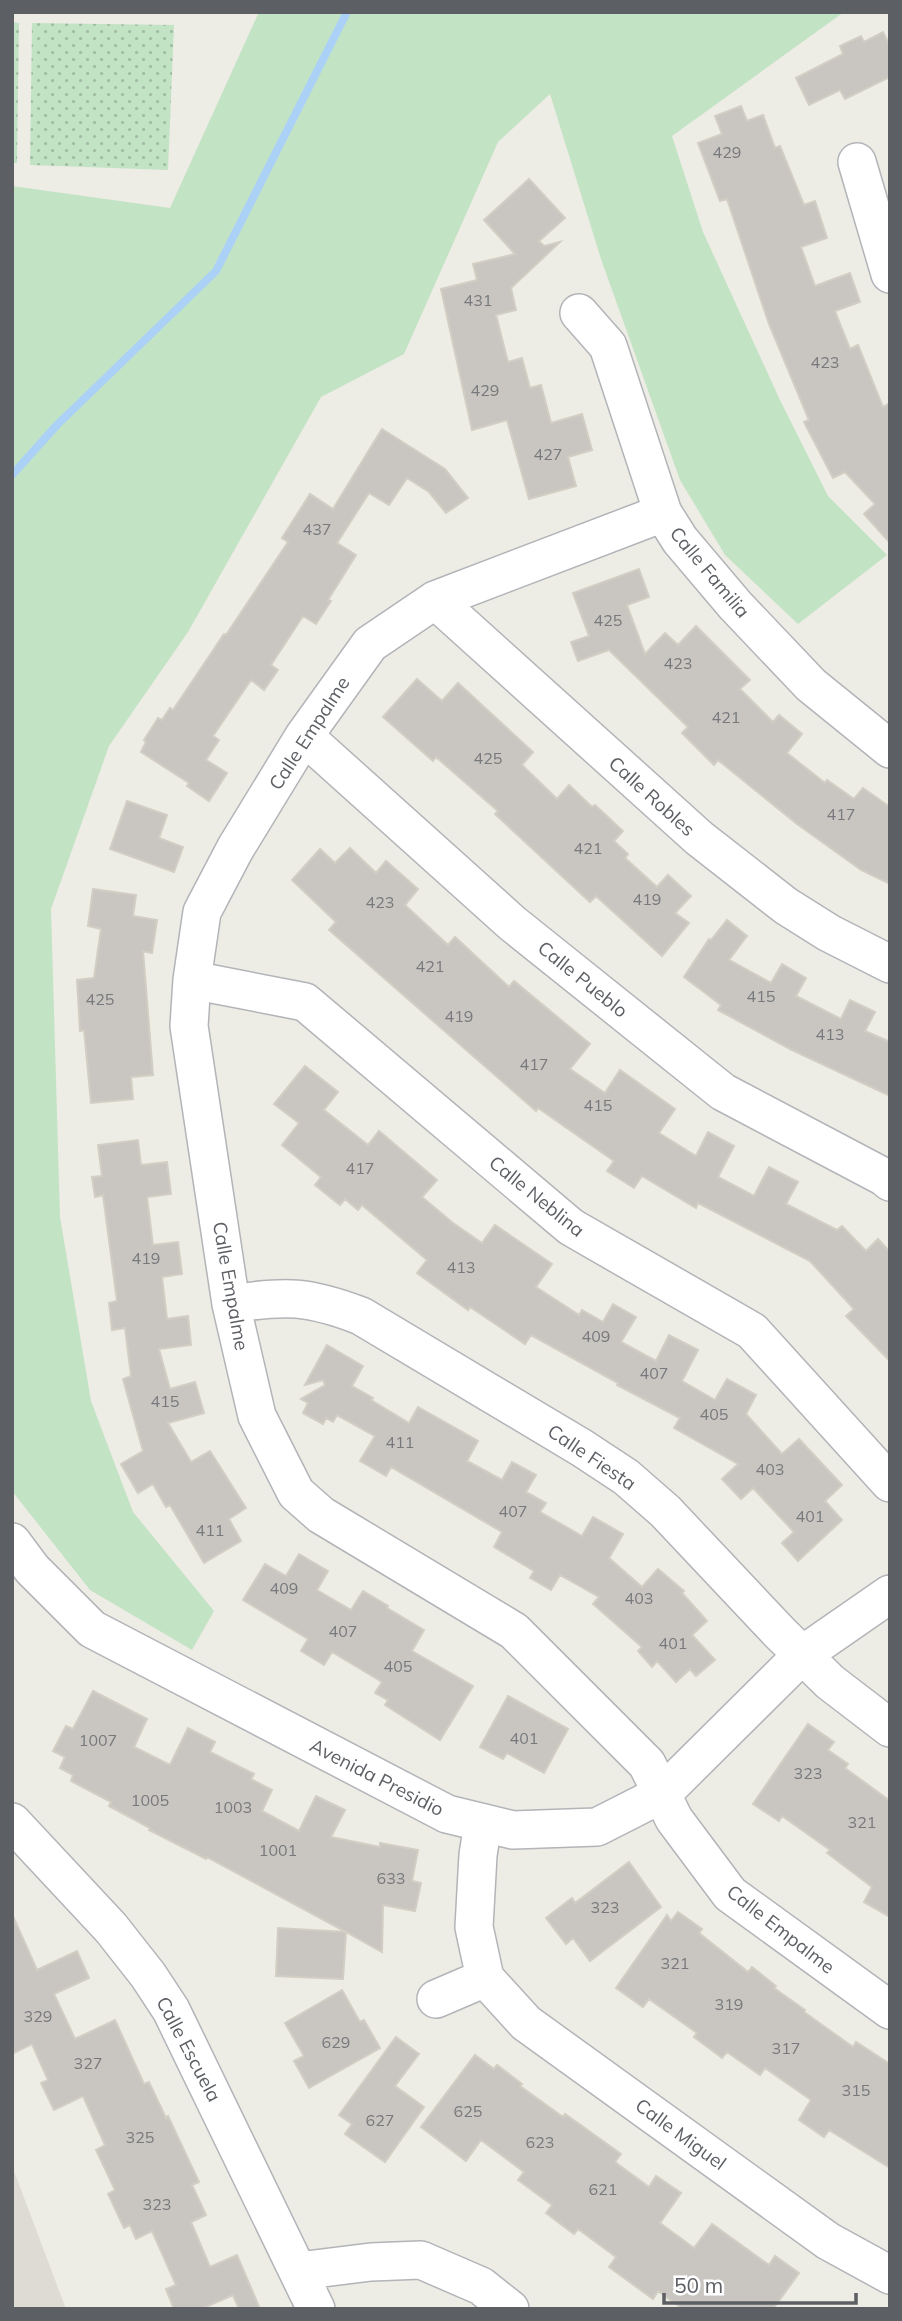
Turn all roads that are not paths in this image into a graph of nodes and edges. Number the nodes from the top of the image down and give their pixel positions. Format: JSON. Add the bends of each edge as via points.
{"nodes":[{"id":1,"x":857,"y":162,"type":"dead end"},
{"id":2,"x":890,"y":274,"type":"edge"},
{"id":3,"x":579,"y":313,"type":"dead end"},
{"id":4,"x":663,"y":513,"type":"junction"},
{"id":5,"x":435,"y":600,"type":"junction"},
{"id":6,"x":304,"y":736,"type":"junction"},
{"id":7,"x":890,"y":749,"type":"edge"},
{"id":8,"x":890,"y":964,"type":"edge"},
{"id":9,"x":192,"y":980,"type":"junction"},
{"id":10,"x":890,"y":1182,"type":"edge"},
{"id":11,"x":231,"y":1304,"type":"junction"},
{"id":12,"x":890,"y":1483,"type":"edge"},
{"id":13,"x":19,"y":1567,"type":"edge"},
{"id":14,"x":890,"y":1594,"type":"edge"},
{"id":15,"x":802,"y":1655,"type":"junction"},
{"id":16,"x":890,"y":1728,"type":"edge"},
{"id":17,"x":662,"y":1794,"type":"junction"},
{"id":18,"x":12,"y":1822,"type":"edge"},
{"id":19,"x":483,"y":1823,"type":"junction"},
{"id":20,"x":485,"y":1978,"type":"junction"},
{"id":21,"x":436,"y":1998,"type":"dead end"},
{"id":22,"x":890,"y":2010,"type":"edge"},
{"id":23,"x":298,"y":2271,"type":"junction"},
{"id":24,"x":890,"y":2275,"type":"edge"},
{"id":25,"x":316,"y":2309,"type":"edge"},
{"id":26,"x":510,"y":2309,"type":"edge"}],
"edges":[{"from":1,"to":2,"type":"street"},
{"from":3,"to":4,"type":"street","name":"Calle Familia","via":[[608,346]]},
{"from":4,"to":5,"type":"street","name":"Calle Empalme"},
{"from":4,"to":7,"type":"street","name":"Calle Familia","via":[[735,605],[802,675]]},
{"from":5,"to":6,"type":"street","name":"Calle Empalme","via":[[370,644]]},
{"from":5,"to":8,"type":"street","name":"Calle Robles","via":[[699,838],[786,906]]},
{"from":6,"to":9,"type":"street","name":"Calle Empalme","via":[[202,912]]},
{"from":6,"to":10,"type":"street","name":"Calle Pueblo","via":[[512,922],[723,1092]]},
{"from":9,"to":11,"type":"street","name":"Calle Empalme","via":[[189,1026]]},
{"from":9,"to":12,"type":"street","name":"Calle Neblina","via":[[305,1002],[571,1227],[752,1331]]},
{"from":11,"to":15,"type":"street","name":"Calle Fiesta","via":[[292,1297],[361,1316],[582,1448],[626,1477],[665,1511]]},
{"from":11,"to":17,"type":"street","name":"Calle Empalme","via":[[257,1416],[296,1493],[321,1515],[514,1631],[647,1764]]},
{"from":13,"to":19,"type":"street","name":"Avenida Presidio","via":[[92,1629],[447,1814]]},
{"from":14,"to":15,"type":"street","name":"Avenida Presidio"},
{"from":15,"to":16,"type":"street","name":"Calle Fiesta"},
{"from":15,"to":17,"type":"street","name":"Avenida Presidio"},
{"from":17,"to":19,"type":"street","name":"Avenida Presidio","via":[[597,1827],[513,1830]]},
{"from":17,"to":22,"type":"street","name":"Calle Empalme","via":[[674,1819],[730,1894]]},
{"from":18,"to":23,"type":"street","name":"Calle Escuela","via":[[111,1928],[171,2010]]},
{"from":19,"to":20,"type":"street","via":[[474,1927]]},
{"from":20,"to":21,"type":"street"},
{"from":20,"to":24,"type":"street","name":"Calle Miguel","via":[[526,2023],[828,2241]]},
{"from":23,"to":25,"type":"street","name":"Calle Escuela"},
{"from":23,"to":26,"type":"street","via":[[421,2260],[481,2286]]}]}
